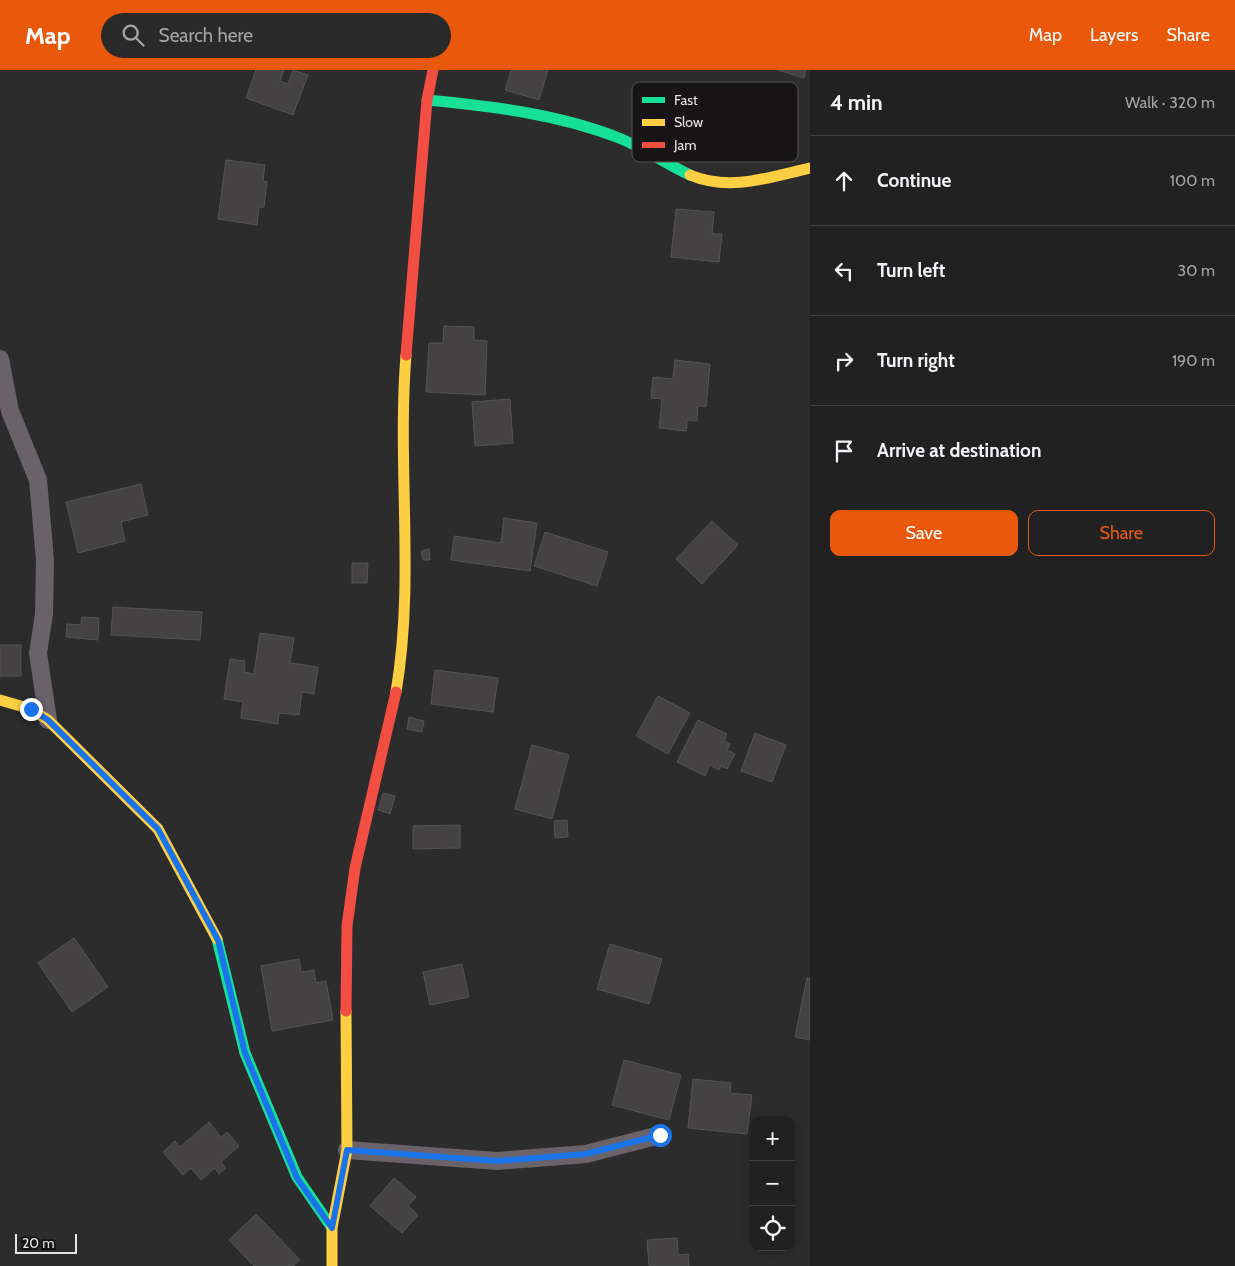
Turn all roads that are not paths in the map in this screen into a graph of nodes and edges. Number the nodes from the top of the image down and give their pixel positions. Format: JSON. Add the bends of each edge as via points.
{"nodes":[{"id":1,"x":433,"y":70,"type":"edge"},
{"id":2,"x":427,"y":100,"type":"junction"},
{"id":3,"x":632,"y":145,"type":"edge"},
{"id":4,"x":665,"y":162,"type":"edge"},
{"id":5,"x":810,"y":168,"type":"edge"},
{"id":6,"x":0,"y":359,"type":"edge"},
{"id":7,"x":0,"y":700,"type":"edge"},
{"id":8,"x":48,"y":720,"type":"junction"},
{"id":9,"x":660,"y":1135,"type":"dead end"},
{"id":10,"x":347,"y":1150,"type":"junction"},
{"id":11,"x":332,"y":1228,"type":"junction"},
{"id":12,"x":332,"y":1266,"type":"edge"}],
"edges":[{"from":1,"to":2,"type":"street"},
{"from":2,"to":3,"type":"street","via":[[492,106],[545,116]]},
{"from":2,"to":10,"type":"street","via":[[404,382],[402,652],[355,868],[347,926]]},
{"from":4,"to":5,"type":"street","via":[[708,181],[726,184]]},
{"from":6,"to":8,"type":"street","via":[[10,412],[38,480],[45,560],[44,614],[38,653]]},
{"from":7,"to":8,"type":"street","via":[[31,709]]},
{"from":8,"to":11,"type":"street","via":[[158,829],[218,940],[245,1053],[297,1178]]},
{"from":9,"to":10,"type":"street","via":[[586,1154],[497,1161]]},
{"from":10,"to":11,"type":"street"},
{"from":11,"to":12,"type":"street"}]}
